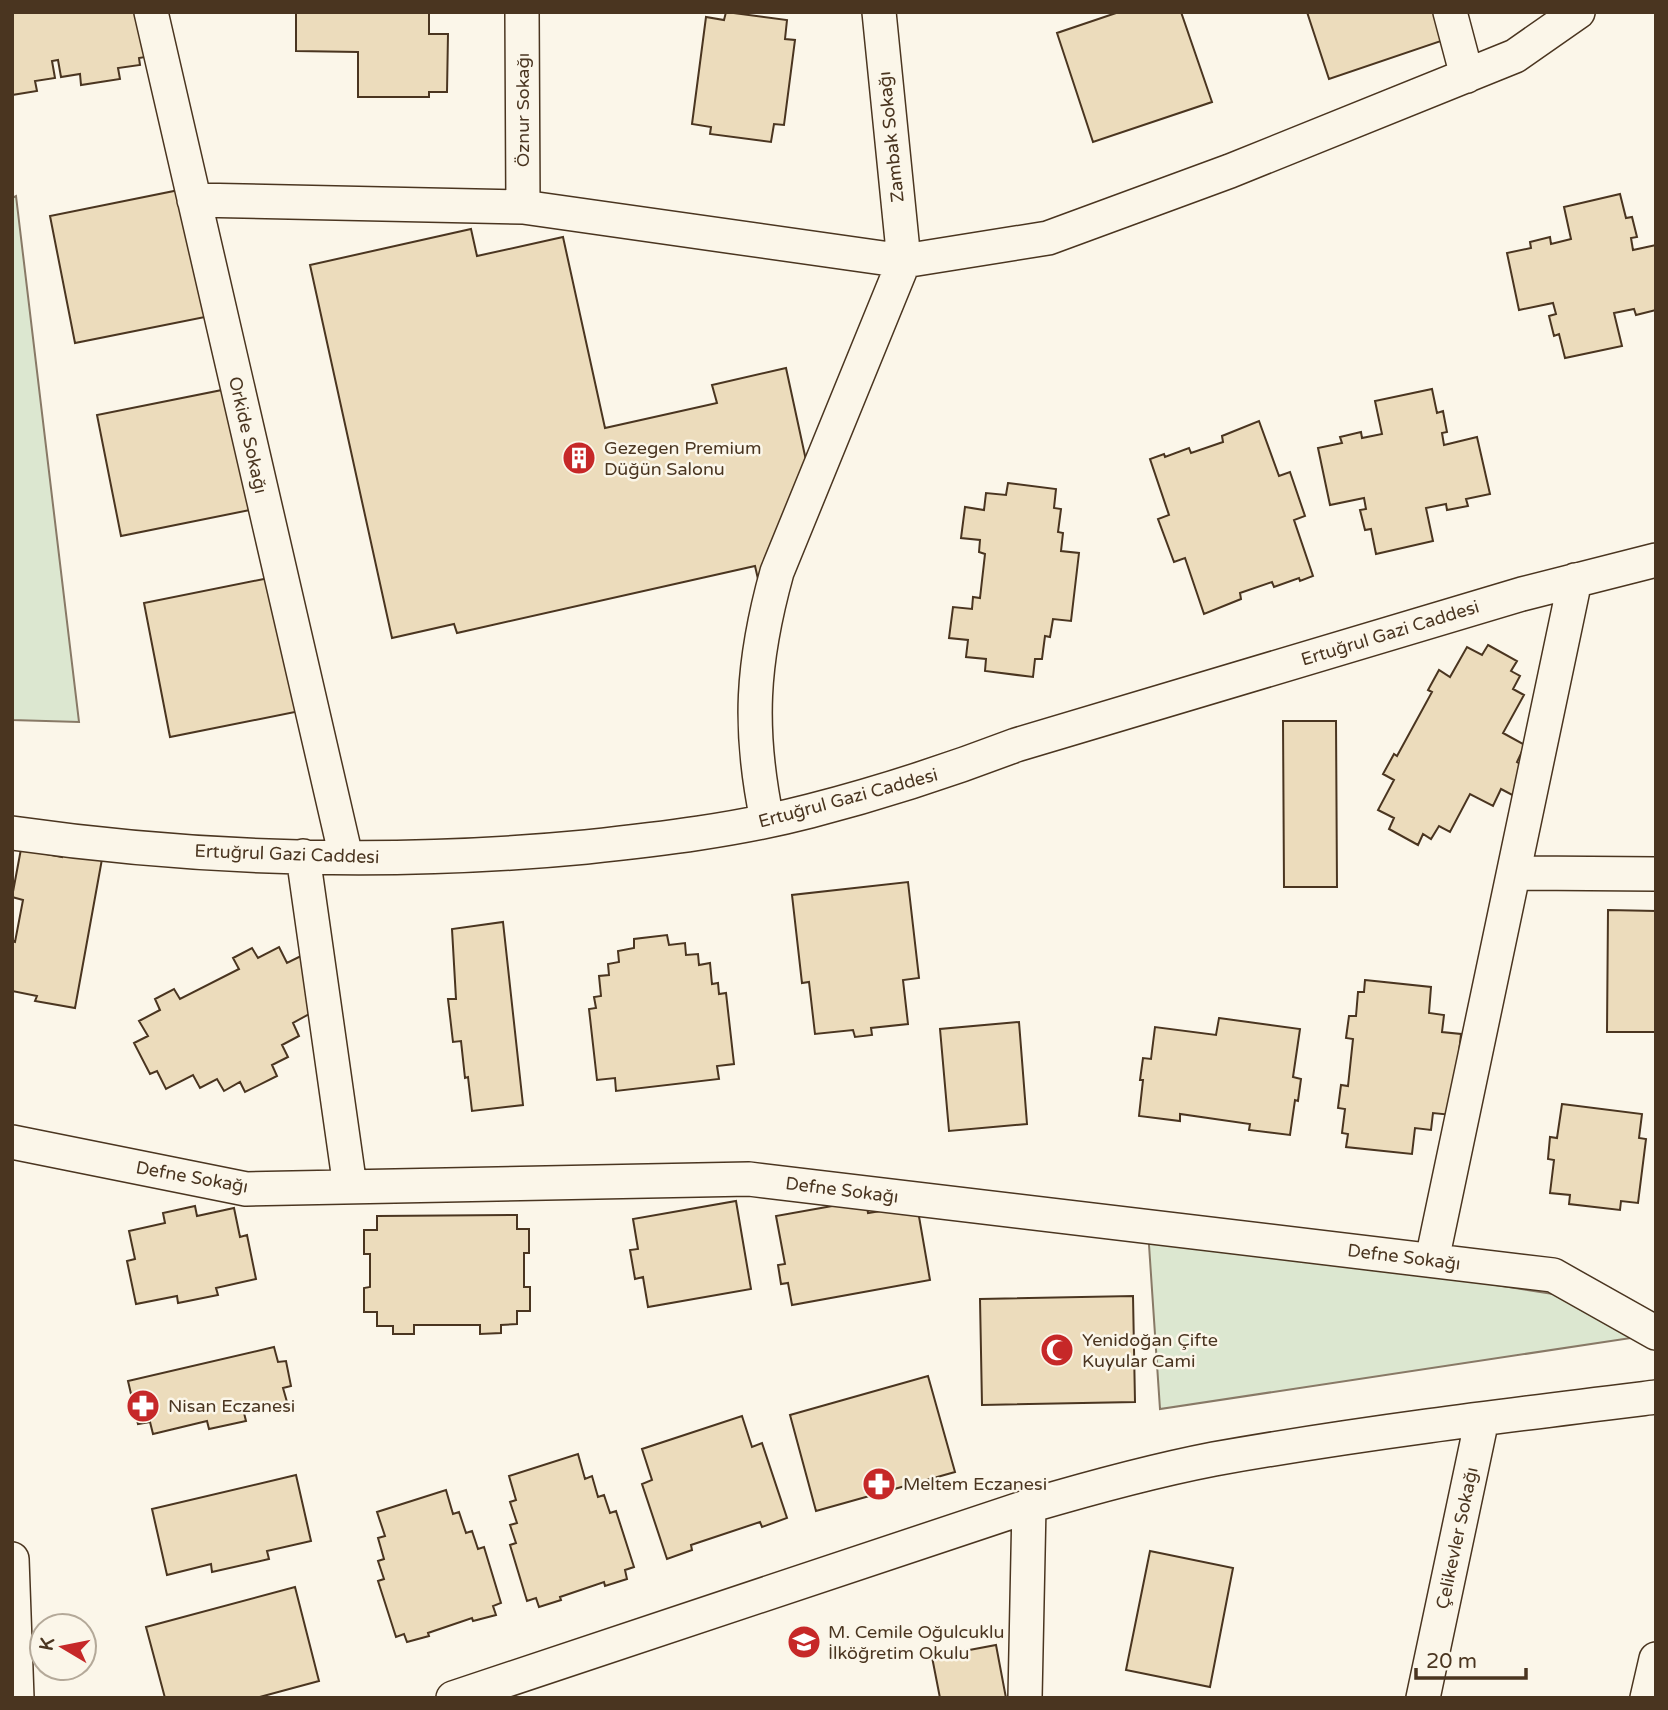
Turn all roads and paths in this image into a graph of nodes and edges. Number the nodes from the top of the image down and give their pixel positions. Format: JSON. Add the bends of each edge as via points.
{"nodes":[{"id":1,"x":151,"y":12,"type":"edge"},
{"id":2,"x":522,"y":12,"type":"edge"},
{"id":3,"x":879,"y":12,"type":"edge"},
{"id":4,"x":1450,"y":12,"type":"edge"},
{"id":5,"x":1578,"y":12,"type":"edge"},
{"id":6,"x":1467,"y":76,"type":"junction"},
{"id":7,"x":194,"y":200,"type":"junction"},
{"id":8,"x":523,"y":207,"type":"junction"},
{"id":9,"x":904,"y":261,"type":"junction"},
{"id":10,"x":1656,"y":561,"type":"edge"},
{"id":11,"x":1575,"y":580,"type":"junction"},
{"id":12,"x":767,"y":820,"type":"junction"},
{"id":13,"x":12,"y":833,"type":"edge"},
{"id":14,"x":303,"y":856,"type":"junction"},
{"id":15,"x":346,"y":857,"type":"junction"},
{"id":16,"x":1514,"y":873,"type":"junction"},
{"id":17,"x":1656,"y":874,"type":"edge"},
{"id":18,"x":12,"y":1142,"type":"edge"},
{"id":19,"x":350,"y":1187,"type":"junction"},
{"id":20,"x":1432,"y":1260,"type":"junction"},
{"id":21,"x":1656,"y":1333,"type":"edge"},
{"id":22,"x":1656,"y":1397,"type":"edge"},
{"id":23,"x":1482,"y":1419,"type":"junction"},
{"id":24,"x":1029,"y":1506,"type":"junction"},
{"id":25,"x":12,"y":1559,"type":"edge"},
{"id":26,"x":1656,"y":1658,"type":"edge"},
{"id":27,"x":17,"y":1698,"type":"edge"},
{"id":28,"x":453,"y":1698,"type":"edge"},
{"id":29,"x":1025,"y":1698,"type":"edge"},
{"id":30,"x":1423,"y":1698,"type":"edge"},
{"id":31,"x":1647,"y":1698,"type":"edge"}],
"edges":[{"from":1,"to":7,"type":"street","name":"Orkide Sokağı"},
{"from":2,"to":8,"type":"street","name":"Öznur Sokağı"},
{"from":3,"to":9,"type":"street","name":"Zambak Sokağı"},
{"from":4,"to":6,"type":"street"},
{"from":5,"to":6,"type":"street","via":[[1515,56]]},
{"from":6,"to":9,"type":"street","via":[[1048,238]]},
{"from":7,"to":8,"type":"street"},
{"from":7,"to":15,"type":"street","name":"Orkide Sokağı"},
{"from":8,"to":9,"type":"street"},
{"from":9,"to":12,"type":"street","via":[[777,572],[764,619],[754,706]]},
{"from":10,"to":11,"type":"street","name":"Ertuğrul Gazi Caddesi"},
{"from":11,"to":12,"type":"street","name":"Ertuğrul Gazi Caddesi","via":[[1016,745],[878,793]]},
{"from":11,"to":16,"type":"street"},
{"from":12,"to":15,"type":"street","name":"Ertuğrul Gazi Caddesi","via":[[684,835],[524,853]]},
{"from":13,"to":14,"type":"street","name":"Ertuğrul Gazi Caddesi","via":[[167,850]]},
{"from":14,"to":15,"type":"street","name":"Ertuğrul Gazi Caddesi"},
{"from":14,"to":19,"type":"street"},
{"from":16,"to":17,"type":"street"},
{"from":16,"to":20,"type":"street"},
{"from":18,"to":19,"type":"street","name":"Defne Sokağı","via":[[246,1189]]},
{"from":19,"to":20,"type":"street","name":"Defne Sokağı","via":[[749,1178]]},
{"from":20,"to":21,"type":"street","name":"Defne Sokağı","via":[[1553,1275]]},
{"from":22,"to":23,"type":"street"},
{"from":23,"to":24,"type":"street","via":[[1214,1460]]},
{"from":23,"to":30,"type":"street","name":"Çelikevler Sokağı"},
{"from":24,"to":28,"type":"street"},
{"from":24,"to":29,"type":"street"},
{"from":25,"to":27,"type":"street"},
{"from":26,"to":31,"type":"street"}]}
